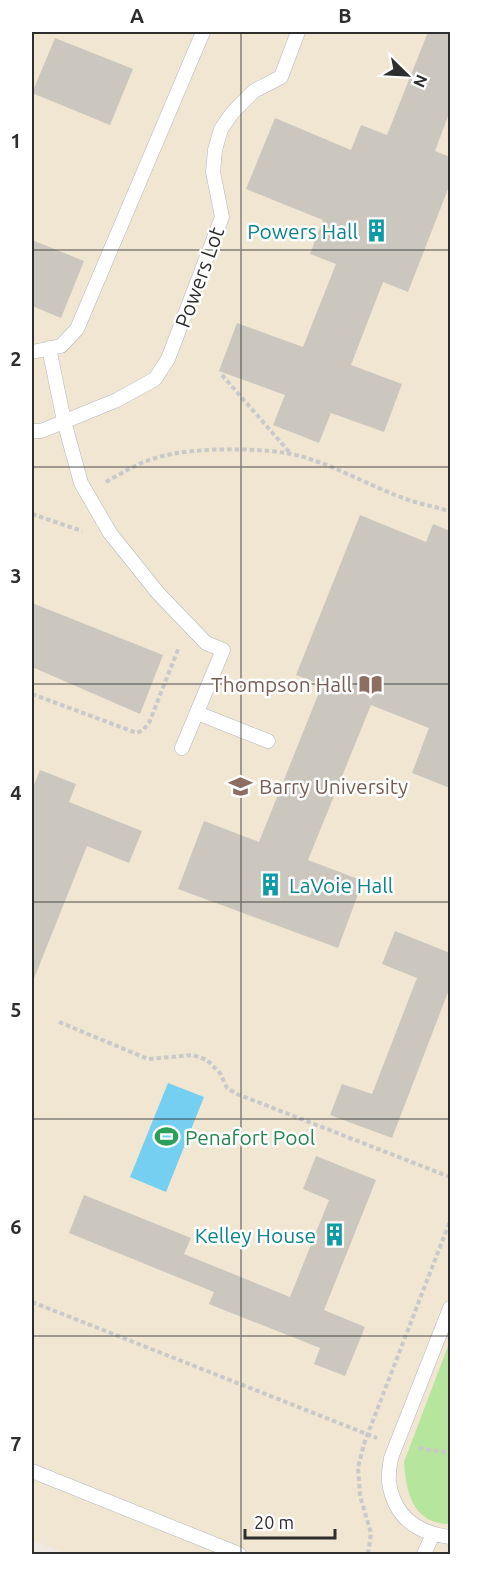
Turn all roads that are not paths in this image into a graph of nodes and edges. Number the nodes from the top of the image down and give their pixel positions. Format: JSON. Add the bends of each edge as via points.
{"nodes":[{"id":1,"x":202,"y":32,"type":"edge"},
{"id":2,"x":298,"y":32,"type":"edge"},
{"id":3,"x":49,"y":348,"type":"junction"},
{"id":4,"x":32,"y":352,"type":"edge"},
{"id":5,"x":64,"y":421,"type":"junction"},
{"id":6,"x":32,"y":431,"type":"edge"},
{"id":7,"x":197,"y":713,"type":"junction"},
{"id":8,"x":268,"y":741,"type":"dead end"},
{"id":9,"x":182,"y":748,"type":"dead end"},
{"id":10,"x":450,"y":1308,"type":"edge"},
{"id":11,"x":32,"y":1471,"type":"edge"},
{"id":12,"x":433,"y":1534,"type":"junction"},
{"id":13,"x":450,"y":1537,"type":"edge"},
{"id":14,"x":239,"y":1554,"type":"edge"},
{"id":15,"x":424,"y":1554,"type":"edge"}],
"edges":[{"from":1,"to":3,"type":"lane","via":[[77,329],[61,346]]},
{"from":2,"to":5,"type":"lane","name":"Powers Lot","via":[[281,77],[254,91],[221,129],[213,171],[222,217],[168,359],[155,379],[117,400]]},
{"from":3,"to":4,"type":"lane"},
{"from":3,"to":5,"type":"lane"},
{"from":5,"to":6,"type":"lane","name":"Powers Lot"},
{"from":5,"to":7,"type":"lane","via":[[81,483],[110,533],[158,593],[206,643],[223,650]]},
{"from":7,"to":8,"type":"lane"},
{"from":7,"to":9,"type":"lane"},
{"from":10,"to":12,"type":"lane","via":[[395,1446],[389,1481],[396,1504],[408,1523]]},
{"from":11,"to":14,"type":"lane"},
{"from":12,"to":13,"type":"lane"},
{"from":12,"to":15,"type":"lane"}]}
